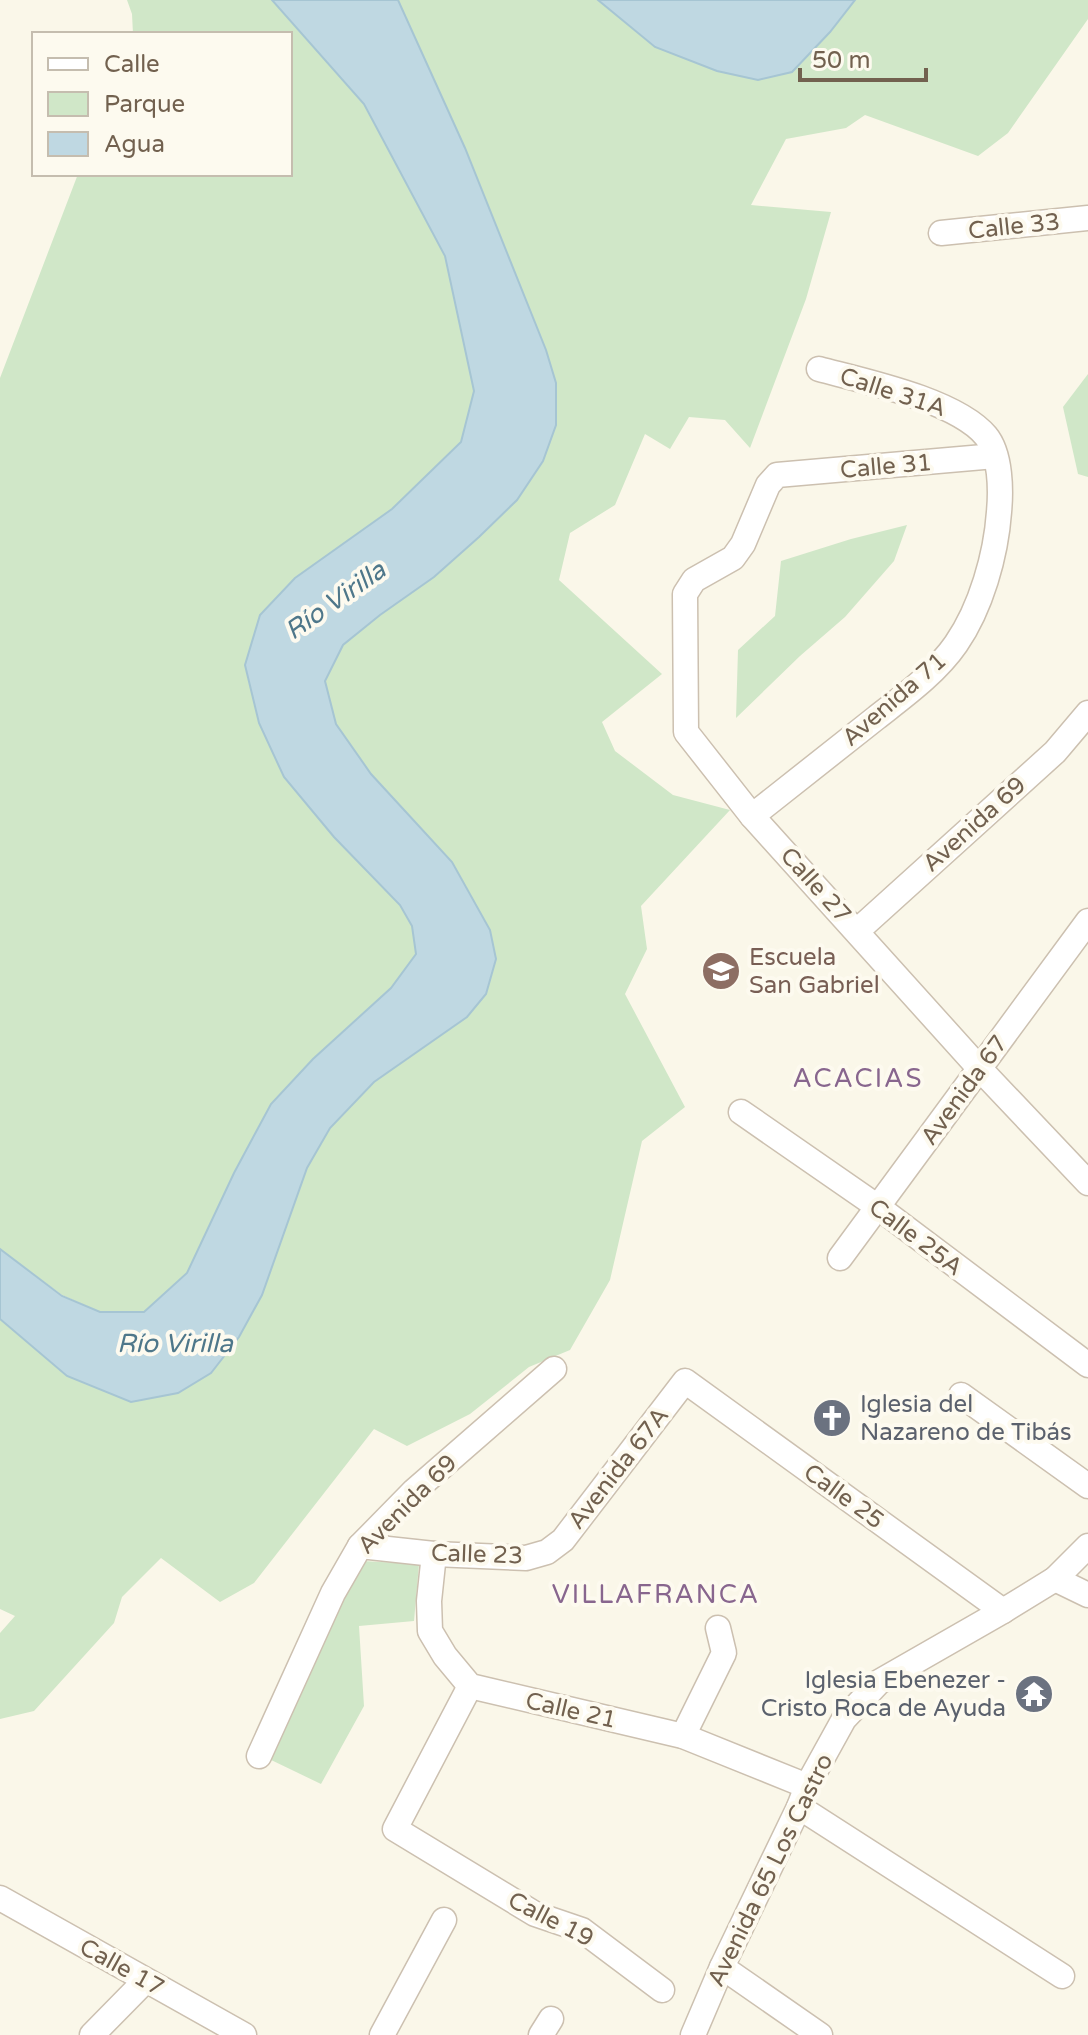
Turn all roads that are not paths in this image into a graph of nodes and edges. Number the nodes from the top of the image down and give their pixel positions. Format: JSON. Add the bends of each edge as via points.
{"nodes":[{"id":1,"x":1088,"y":218,"type":"edge"},
{"id":2,"x":941,"y":233,"type":"dead end"},
{"id":3,"x":819,"y":369,"type":"dead end"},
{"id":4,"x":995,"y":456,"type":"junction"},
{"id":5,"x":694,"y":580,"type":"joint"},
{"id":6,"x":1088,"y":713,"type":"edge"},
{"id":7,"x":752,"y":816,"type":"junction"},
{"id":8,"x":1088,"y":921,"type":"edge"},
{"id":9,"x":857,"y":931,"type":"junction"},
{"id":10,"x":980,"y":1069,"type":"junction"},
{"id":11,"x":741,"y":1112,"type":"dead end"},
{"id":12,"x":1088,"y":1183,"type":"edge"},
{"id":13,"x":878,"y":1207,"type":"junction"},
{"id":14,"x":840,"y":1258,"type":"dead end"},
{"id":15,"x":1088,"y":1365,"type":"edge"},
{"id":16,"x":554,"y":1369,"type":"dead end"},
{"id":17,"x":685,"y":1381,"type":"joint"},
{"id":18,"x":961,"y":1395,"type":"dead end"},
{"id":19,"x":1088,"y":1486,"type":"edge"},
{"id":20,"x":360,"y":1546,"type":"junction"},
{"id":21,"x":1088,"y":1546,"type":"edge"},
{"id":22,"x":547,"y":1552,"type":"joint"},
{"id":23,"x":434,"y":1554,"type":"junction"},
{"id":24,"x":1055,"y":1579,"type":"junction"},
{"id":25,"x":1088,"y":1595,"type":"edge"},
{"id":26,"x":1003,"y":1611,"type":"junction"},
{"id":27,"x":718,"y":1628,"type":"dead end"},
{"id":28,"x":470,"y":1686,"type":"junction"},
{"id":29,"x":683,"y":1736,"type":"junction"},
{"id":30,"x":259,"y":1756,"type":"dead end"},
{"id":31,"x":803,"y":1797,"type":"junction"},
{"id":32,"x":0,"y":1898,"type":"edge"},
{"id":33,"x":444,"y":1920,"type":"dead end"},
{"id":34,"x":722,"y":1967,"type":"junction"},
{"id":35,"x":1062,"y":1976,"type":"dead end"},
{"id":36,"x":145,"y":1981,"type":"junction"},
{"id":37,"x":662,"y":1990,"type":"dead end"},
{"id":38,"x":92,"y":2035,"type":"edge"},
{"id":39,"x":244,"y":2035,"type":"edge"},
{"id":40,"x":382,"y":2035,"type":"edge"},
{"id":41,"x":693,"y":2035,"type":"edge"},
{"id":42,"x":820,"y":2035,"type":"edge"}],
"edges":[{"from":1,"to":2,"type":"street","name":"Calle 33"},
{"from":3,"to":4,"type":"street","name":"Calle 31A","via":[[957,413],[987,437]]},
{"from":4,"to":5,"type":"street","name":"Calle 31","via":[[777,475],[733,558]]},
{"from":4,"to":7,"type":"street","name":"Avenida 71","via":[[1001,490],[998,536],[969,623],[956,645],[899,699]]},
{"from":5,"to":7,"type":"street","name":"Calle 27","via":[[685,594],[686,732]]},
{"from":6,"to":9,"type":"street","name":"Avenida 69","via":[[1055,752]]},
{"from":7,"to":9,"type":"street","name":"Calle 27"},
{"from":8,"to":10,"type":"street","name":"Avenida 67"},
{"from":9,"to":10,"type":"street","name":"Calle 27"},
{"from":10,"to":12,"type":"street","name":"Calle 27"},
{"from":10,"to":13,"type":"street","name":"Avenida 67"},
{"from":11,"to":13,"type":"street","name":"Calle 25A"},
{"from":13,"to":14,"type":"street","name":"Avenida 67"},
{"from":13,"to":15,"type":"street","name":"Calle 25A"},
{"from":16,"to":20,"type":"street","name":"Avenida 69","via":[[414,1491]]},
{"from":17,"to":22,"type":"street","name":"Avenida 67A","via":[[563,1540]]},
{"from":17,"to":26,"type":"street","name":"Calle 25"},
{"from":18,"to":19,"type":"street"},
{"from":20,"to":23,"type":"street","name":"Calle 23"},
{"from":20,"to":30,"type":"street","name":"Avenida 69"},
{"from":21,"to":24,"type":"street","name":"Avenida 65 Los Castro"},
{"from":22,"to":23,"type":"street","name":"Calle 23","via":[[526,1558]]},
{"from":23,"to":28,"type":"street","via":[[430,1631]]},
{"from":24,"to":25,"type":"street"},
{"from":24,"to":26,"type":"street","name":"Avenida 65 Los Castro"},
{"from":26,"to":31,"type":"street","name":"Avenida 65 Los Castro","via":[[879,1682],[844,1719]]},
{"from":27,"to":29,"type":"street","via":[[724,1653]]},
{"from":28,"to":29,"type":"street","name":"Calle 21"},
{"from":28,"to":37,"type":"street","name":"Calle 19","via":[[395,1829],[535,1914],[582,1930]]},
{"from":29,"to":31,"type":"street","name":"Calle 21"},
{"from":31,"to":34,"type":"street","name":"Avenida 65 Los Castro"},
{"from":31,"to":35,"type":"street","name":"Calle 21"},
{"from":32,"to":36,"type":"street","name":"Calle 17"},
{"from":33,"to":40,"type":"street"},
{"from":34,"to":41,"type":"street","name":"Avenida 65 Los Castro"},
{"from":34,"to":42,"type":"street"},
{"from":36,"to":38,"type":"street"},
{"from":36,"to":39,"type":"street","name":"Calle 17"}]}
